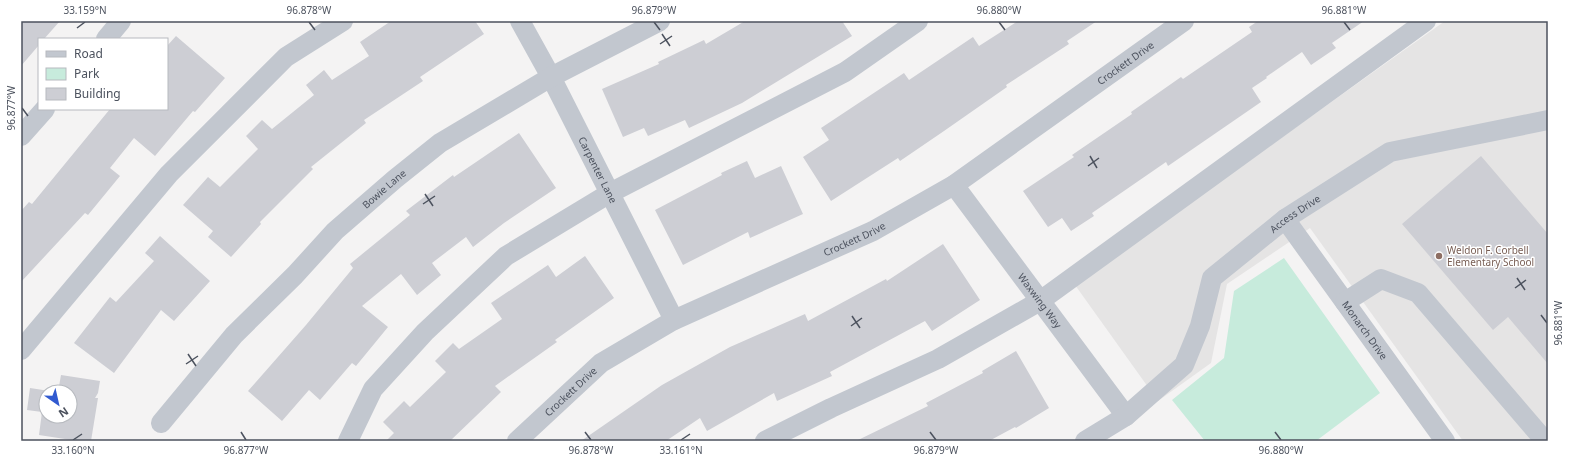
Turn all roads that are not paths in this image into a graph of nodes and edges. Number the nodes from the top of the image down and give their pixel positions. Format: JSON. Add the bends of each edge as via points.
{"nodes":[{"id":1,"x":122,"y":21,"type":"edge"},
{"id":2,"x":343,"y":21,"type":"edge"},
{"id":3,"x":520,"y":21,"type":"edge"},
{"id":4,"x":660,"y":21,"type":"edge"},
{"id":5,"x":918,"y":21,"type":"edge"},
{"id":6,"x":1184,"y":21,"type":"edge"},
{"id":7,"x":1426,"y":21,"type":"edge"},
{"id":8,"x":107,"y":38,"type":"edge"},
{"id":9,"x":551,"y":77,"type":"junction"},
{"id":10,"x":44,"y":110,"type":"edge"},
{"id":11,"x":1548,"y":120,"type":"edge"},
{"id":12,"x":21,"y":136,"type":"edge"},
{"id":13,"x":954,"y":185,"type":"junction"},
{"id":14,"x":610,"y":193,"type":"junction"},
{"id":15,"x":1285,"y":219,"type":"junction"},
{"id":16,"x":1040,"y":301,"type":"junction"},
{"id":17,"x":1345,"y":302,"type":"junction"},
{"id":18,"x":674,"y":320,"type":"junction"},
{"id":19,"x":21,"y":350,"type":"edge"},
{"id":20,"x":1126,"y":416,"type":"junction"},
{"id":21,"x":161,"y":423,"type":"dead end"},
{"id":22,"x":348,"y":441,"type":"edge"},
{"id":23,"x":517,"y":441,"type":"edge"},
{"id":24,"x":765,"y":441,"type":"edge"},
{"id":25,"x":1085,"y":441,"type":"edge"},
{"id":26,"x":1445,"y":441,"type":"edge"},
{"id":27,"x":1545,"y":441,"type":"edge"}],
"edges":[{"from":1,"to":8,"type":"street"},
{"from":2,"to":19,"type":"street","via":[[286,57],[169,174]]},
{"from":3,"to":9,"type":"street","name":"Carpenter Lane"},
{"from":4,"to":9,"type":"street","name":"Bowie Lane"},
{"from":5,"to":14,"type":"street","via":[[845,72]]},
{"from":6,"to":13,"type":"street","name":"Crockett Drive"},
{"from":7,"to":16,"type":"street"},
{"from":9,"to":14,"type":"street","name":"Carpenter Lane"},
{"from":9,"to":21,"type":"street","name":"Bowie Lane","via":[[440,144],[335,231],[234,335]]},
{"from":10,"to":12,"type":"street"},
{"from":11,"to":15,"type":"street","name":"Access Drive","via":[[1390,152]]},
{"from":13,"to":16,"type":"street","name":"Waxwing Way"},
{"from":13,"to":18,"type":"street","name":"Crockett Drive","via":[[873,231]]},
{"from":14,"to":18,"type":"street","name":"Carpenter Lane"},
{"from":14,"to":22,"type":"street","via":[[506,256],[430,326],[373,388]]},
{"from":15,"to":17,"type":"street","name":"Monarch Drive"},
{"from":15,"to":20,"type":"street","name":"Access Drive","via":[[1212,278],[1200,326],[1184,365]]},
{"from":16,"to":20,"type":"street","name":"Waxwing Way"},
{"from":16,"to":24,"type":"street","via":[[938,359]]},
{"from":17,"to":26,"type":"street","name":"Monarch Drive"},
{"from":17,"to":27,"type":"street","via":[[1381,279],[1418,293]]},
{"from":18,"to":23,"type":"street","name":"Crockett Drive","via":[[600,363]]},
{"from":20,"to":25,"type":"street","name":"Access Drive"}]}
